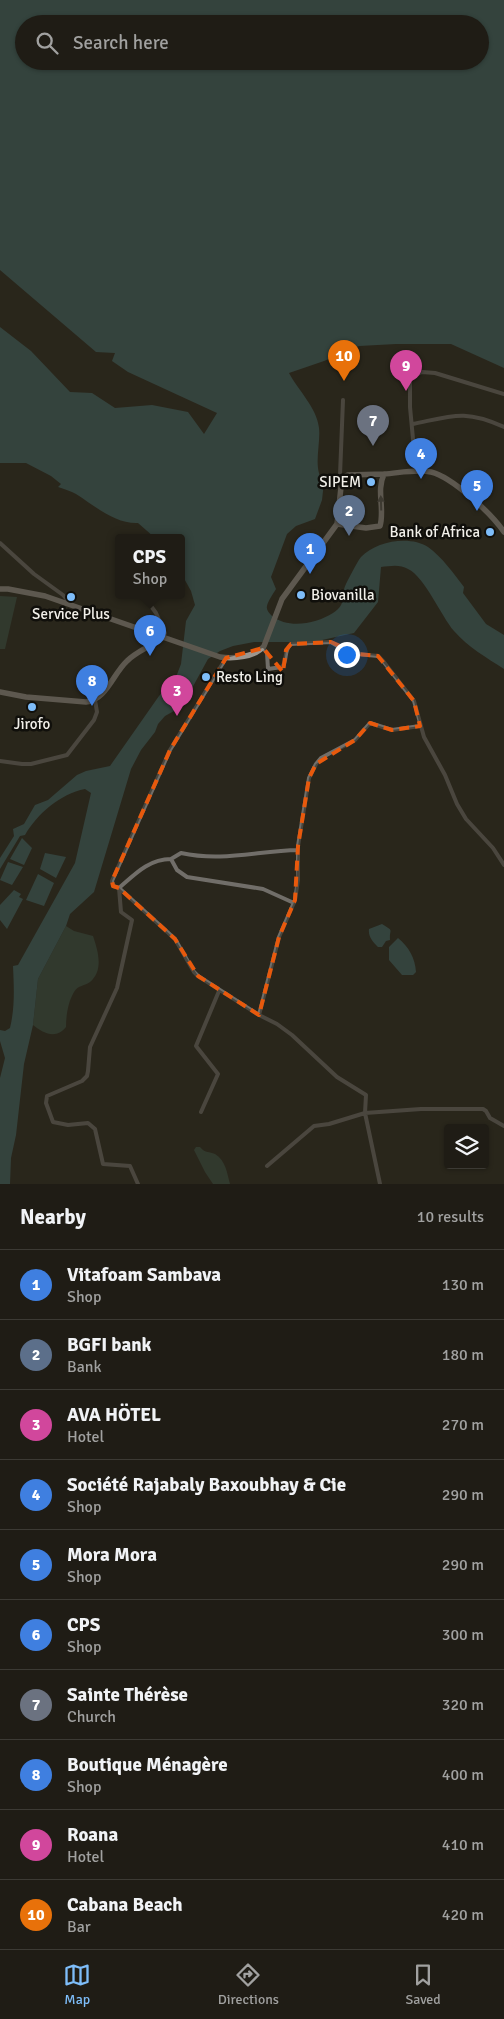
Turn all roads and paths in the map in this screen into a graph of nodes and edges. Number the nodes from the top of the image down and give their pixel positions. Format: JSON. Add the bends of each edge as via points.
{"nodes":[{"id":1,"x":504,"y":394,"type":"edge"},
{"id":2,"x":343,"y":400,"type":"dead end"},
{"id":3,"x":412,"y":424,"type":"junction"},
{"id":4,"x":504,"y":427,"type":"edge"},
{"id":5,"x":416,"y":472,"type":"junction"},
{"id":6,"x":384,"y":474,"type":"junction"},
{"id":7,"x":342,"y":478,"type":"junction"},
{"id":8,"x":337,"y":524,"type":"junction"},
{"id":9,"x":503,"y":528,"type":"edge"},
{"id":10,"x":0,"y":542,"type":"edge"},
{"id":11,"x":0,"y":589,"type":"edge"},
{"id":12,"x":146,"y":599,"type":"edge"},
{"id":13,"x":73,"y":606,"type":"junction"},
{"id":14,"x":164,"y":637,"type":"junction"},
{"id":15,"x":264,"y":647,"type":"junction"},
{"id":16,"x":222,"y":657,"type":"junction"},
{"id":17,"x":0,"y":692,"type":"edge"},
{"id":18,"x":95,"y":700,"type":"junction"},
{"id":19,"x":420,"y":726,"type":"junction"},
{"id":20,"x":0,"y":761,"type":"edge"},
{"id":21,"x":298,"y":850,"type":"junction"},
{"id":22,"x":171,"y":859,"type":"junction"},
{"id":23,"x":504,"y":865,"type":"edge"},
{"id":24,"x":119,"y":888,"type":"junction"},
{"id":25,"x":294,"y":903,"type":"junction"},
{"id":26,"x":219,"y":990,"type":"junction"},
{"id":27,"x":259,"y":1015,"type":"junction"},
{"id":28,"x":200,"y":1112,"type":"dead end"},
{"id":29,"x":365,"y":1113,"type":"junction"},
{"id":30,"x":504,"y":1126,"type":"edge"},
{"id":31,"x":267,"y":1166,"type":"dead end"},
{"id":32,"x":138,"y":1184,"type":"edge"},
{"id":33,"x":380,"y":1184,"type":"edge"}],
"edges":[{"from":1,"to":3,"type":"street","via":[[435,374],[415,374],[410,377],[409,384]]},
{"from":2,"to":7,"type":"street"},
{"from":3,"to":4,"type":"street","via":[[455,415],[472,415]]},
{"from":3,"to":5,"type":"street"},
{"from":5,"to":6,"type":"main road"},
{"from":5,"to":9,"type":"main road","via":[[429,472],[449,479]]},
{"from":6,"to":7,"type":"main road"},
{"from":8,"to":6,"type":"main road","one_way":true,"via":[[366,528],[380,526],[380,487]]},
{"from":7,"to":8,"type":"main road"},
{"from":8,"to":15,"type":"main road","via":[[289,588]]},
{"from":10,"to":13,"type":"street"},
{"from":11,"to":13,"type":"main road","via":[[28,592]]},
{"from":12,"to":14,"type":"street","via":[[156,613]]},
{"from":13,"to":14,"type":"main road"},
{"from":14,"to":16,"type":"main road"},
{"from":14,"to":18,"type":"main road","via":[[126,662]]},
{"from":15,"to":16,"type":"main road","via":[[250,654]]},
{"from":15,"to":19,"type":"street","via":[[268,669],[282,667],[291,644],[331,642],[358,654],[378,656],[414,701]]},
{"from":16,"to":24,"type":"street","via":[[170,750],[112,881],[113,886]]},
{"from":17,"to":18,"type":"main road","via":[[26,697]]},
{"from":18,"to":20,"type":"street","via":[[97,712],[94,720],[67,754],[30,764]]},
{"from":19,"to":21,"type":"street","via":[[392,730],[370,723],[355,740],[321,758],[310,778]]},
{"from":19,"to":23,"type":"street","via":[[466,819],[494,848]]},
{"from":21,"to":22,"type":"street","via":[[233,857],[181,853]]},
{"from":21,"to":25,"type":"street"},
{"from":22,"to":24,"type":"street","via":[[144,866]]},
{"from":22,"to":25,"type":"street","via":[[187,878],[263,889]]},
{"from":24,"to":26,"type":"street","via":[[175,939],[194,972]]},
{"from":24,"to":32,"type":"street","via":[[121,912],[132,920],[117,988],[90,1047],[86,1076],[82,1081],[47,1096],[46,1103],[53,1122],[68,1125],[88,1123],[95,1129],[104,1164],[130,1166]]},
{"from":25,"to":27,"type":"street","via":[[280,937]]},
{"from":26,"to":27,"type":"street"},
{"from":26,"to":28,"type":"street","via":[[196,1046],[218,1074]]},
{"from":27,"to":29,"type":"street","via":[[292,1035],[337,1077],[366,1095]]},
{"from":29,"to":30,"type":"street","via":[[483,1109],[490,1118]]},
{"from":29,"to":31,"type":"street","via":[[314,1126]]},
{"from":29,"to":33,"type":"street"}]}
